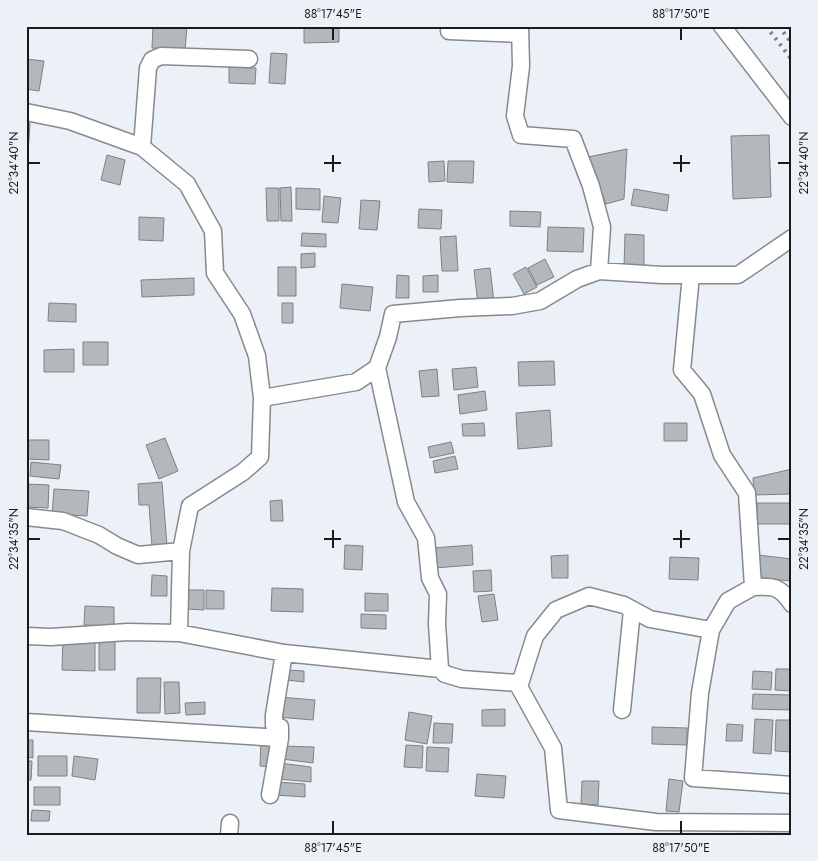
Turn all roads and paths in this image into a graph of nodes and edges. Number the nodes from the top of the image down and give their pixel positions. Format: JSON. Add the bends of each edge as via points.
{"nodes":[{"id":1,"x":722,"y":26,"type":"edge"},
{"id":2,"x":520,"y":30,"type":"edge"},
{"id":3,"x":449,"y":31,"type":"dead end"},
{"id":4,"x":249,"y":60,"type":"dead end"},
{"id":5,"x":26,"y":112,"type":"edge"},
{"id":6,"x":792,"y":117,"type":"edge"},
{"id":7,"x":142,"y":147,"type":"junction"},
{"id":8,"x":792,"y":238,"type":"edge"},
{"id":9,"x":599,"y":271,"type":"junction"},
{"id":10,"x":691,"y":275,"type":"junction"},
{"id":11,"x":377,"y":368,"type":"junction"},
{"id":12,"x":262,"y":398,"type":"junction"},
{"id":13,"x":26,"y":517,"type":"edge"},
{"id":14,"x":181,"y":551,"type":"junction"},
{"id":15,"x":752,"y":587,"type":"junction"},
{"id":16,"x":792,"y":604,"type":"edge"},
{"id":17,"x":632,"y":610,"type":"junction"},
{"id":18,"x":711,"y":630,"type":"junction"},
{"id":19,"x":179,"y":632,"type":"junction"},
{"id":20,"x":26,"y":636,"type":"edge"},
{"id":21,"x":284,"y":653,"type":"junction"},
{"id":22,"x":440,"y":669,"type":"junction"},
{"id":23,"x":519,"y":687,"type":"junction"},
{"id":24,"x":622,"y":710,"type":"dead end"},
{"id":25,"x":26,"y":722,"type":"edge"},
{"id":26,"x":280,"y":738,"type":"junction"},
{"id":27,"x":792,"y":785,"type":"edge"},
{"id":28,"x":270,"y":795,"type":"dead end"},
{"id":29,"x":792,"y":823,"type":"edge"}],
"edges":[{"from":1,"to":6,"type":"street"},
{"from":2,"to":3,"type":"street"},
{"from":2,"to":9,"type":"street","via":[[521,66],[515,116],[521,135],[573,139],[602,227]]},
{"from":4,"to":7,"type":"street","via":[[161,56],[152,60],[148,68]]},
{"from":5,"to":7,"type":"street","via":[[70,121]]},
{"from":7,"to":12,"type":"street","via":[[187,184],[213,231],[215,273],[242,314],[257,356]]},
{"from":8,"to":10,"type":"street","via":[[738,275]]},
{"from":9,"to":10,"type":"street"},
{"from":9,"to":11,"type":"street","via":[[577,279],[540,301],[512,306],[393,314]]},
{"from":10,"to":15,"type":"street","via":[[682,370],[702,394],[722,455],[747,494]]},
{"from":11,"to":12,"type":"street","via":[[356,382]]},
{"from":11,"to":22,"type":"street","via":[[406,502],[426,538],[430,578],[438,594]]},
{"from":12,"to":14,"type":"street","via":[[260,457],[243,472],[190,506]]},
{"from":13,"to":14,"type":"street","via":[[63,520],[138,555]]},
{"from":14,"to":19,"type":"street"},
{"from":15,"to":16,"type":"street","via":[[767,586],[781,591]]},
{"from":15,"to":18,"type":"street","via":[[728,601]]},
{"from":17,"to":18,"type":"street","via":[[650,619]]},
{"from":17,"to":23,"type":"street","via":[[589,596],[556,610],[535,636]]},
{"from":17,"to":24,"type":"street"},
{"from":18,"to":27,"type":"street","via":[[700,693],[693,778]]},
{"from":19,"to":20,"type":"street"},
{"from":19,"to":21,"type":"street"},
{"from":21,"to":22,"type":"street"},
{"from":21,"to":26,"type":"street","via":[[274,715],[274,725],[280,727]]},
{"from":22,"to":23,"type":"street","via":[[445,674],[462,678],[517,683]]},
{"from":23,"to":29,"type":"street","via":[[553,748],[559,810],[656,822]]},
{"from":25,"to":26,"type":"street"},
{"from":26,"to":28,"type":"street"}]}
